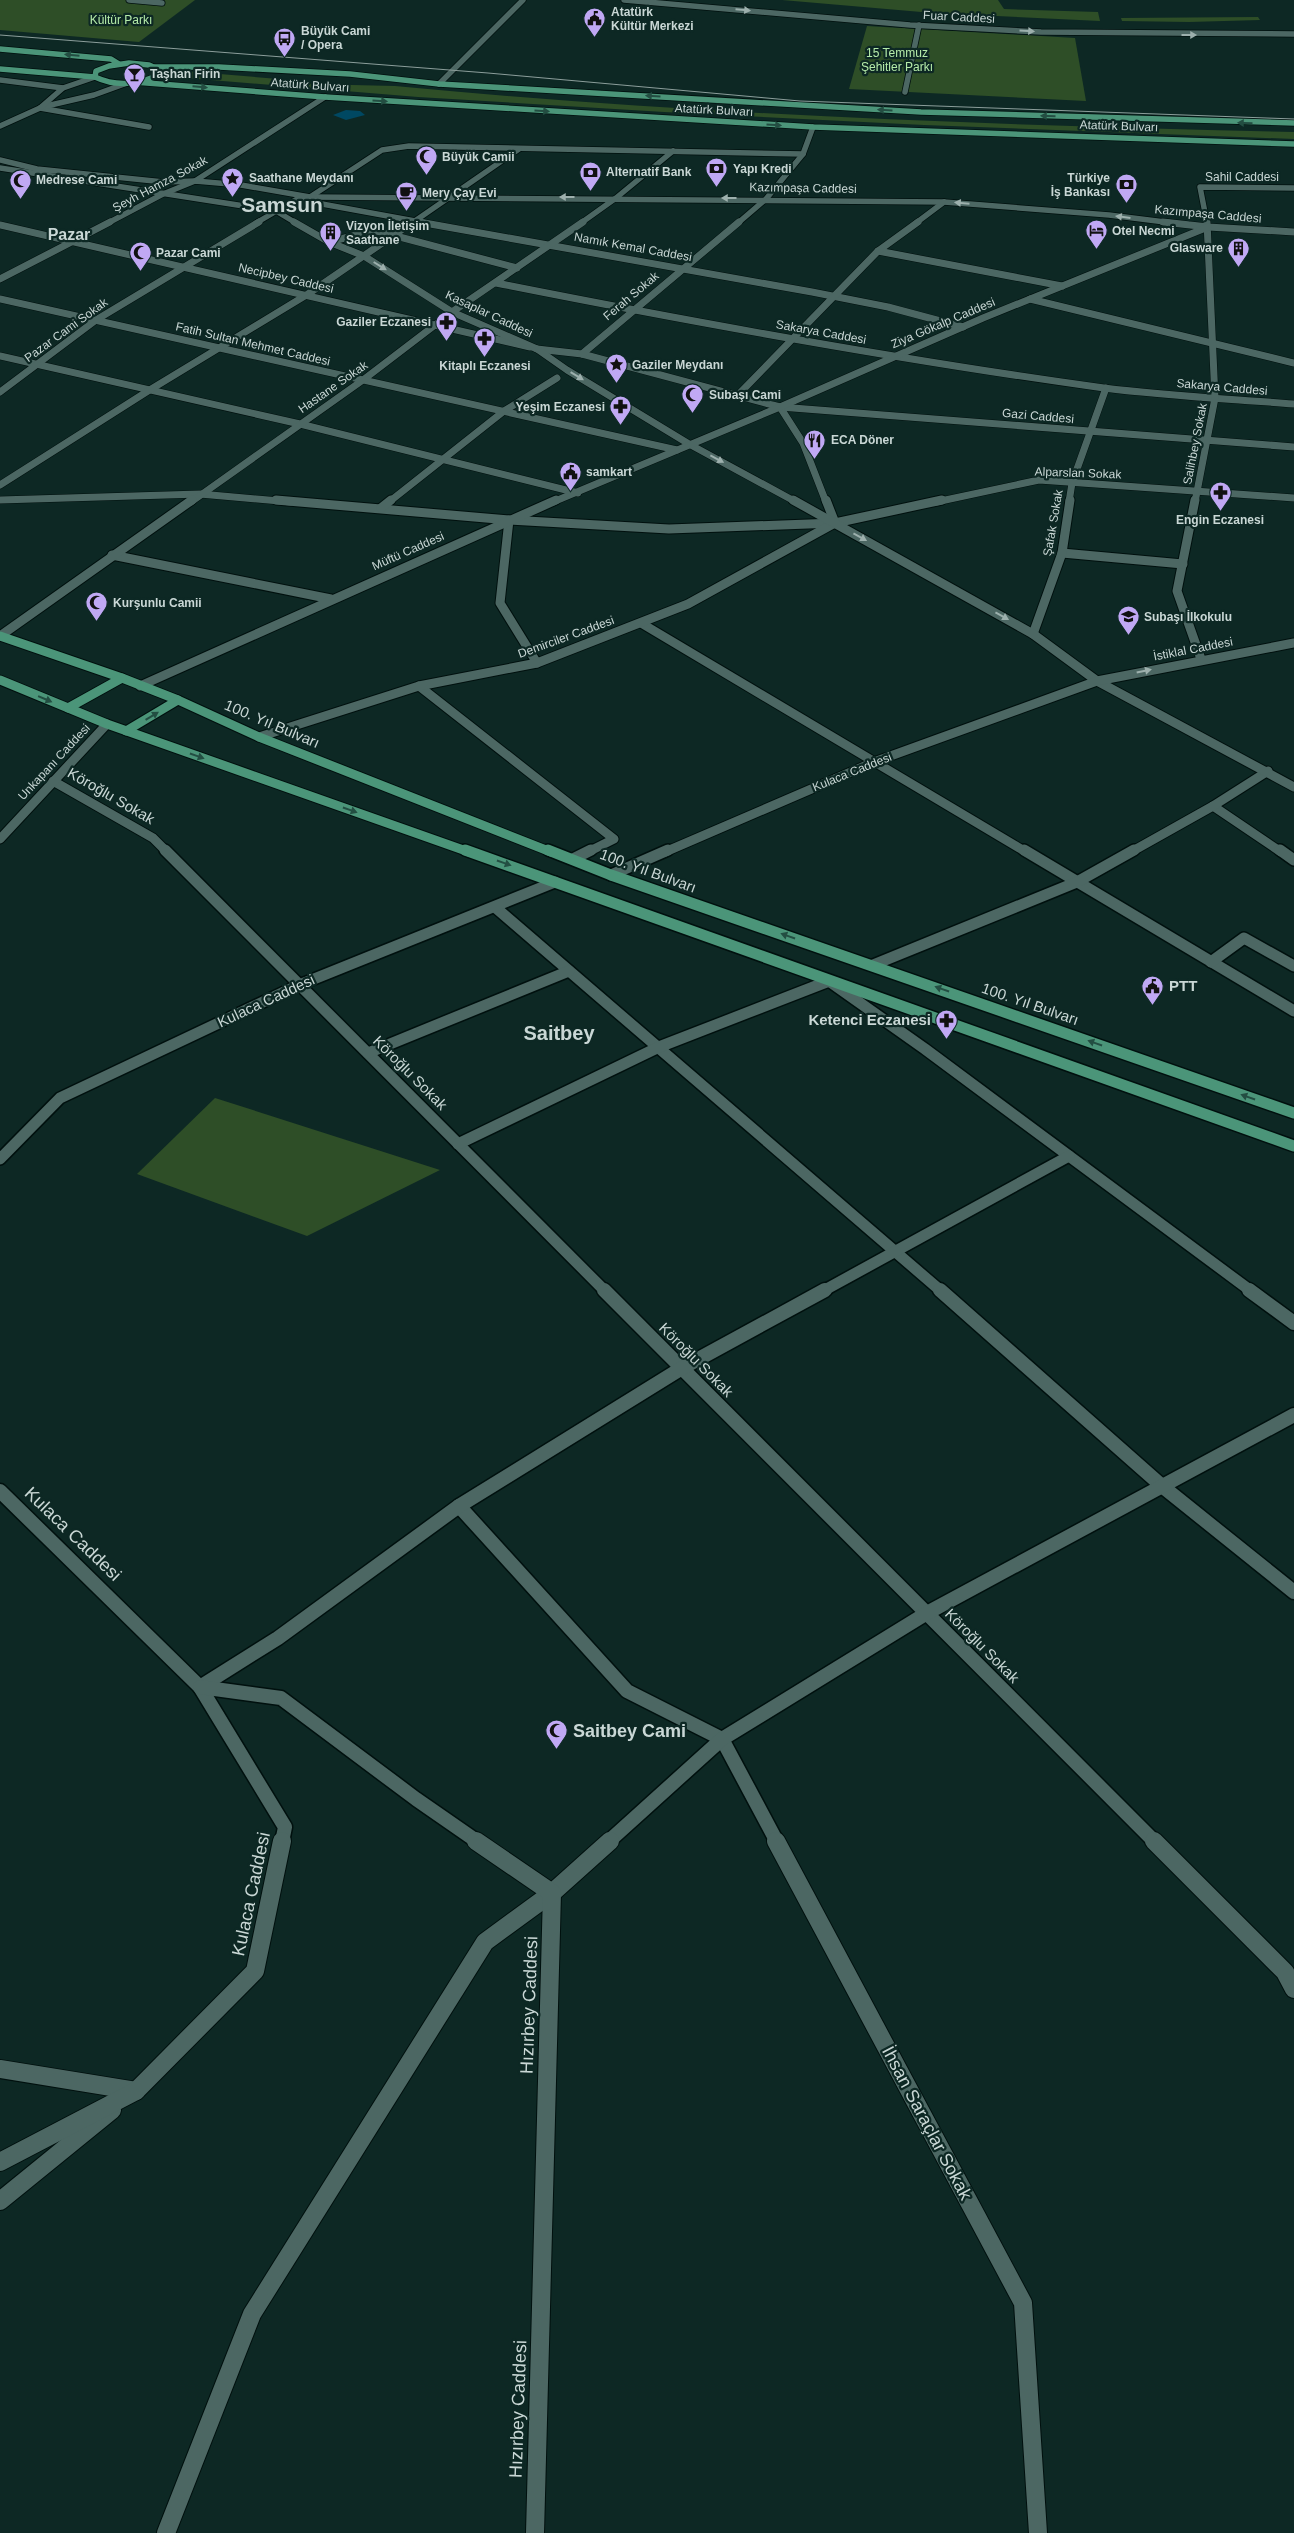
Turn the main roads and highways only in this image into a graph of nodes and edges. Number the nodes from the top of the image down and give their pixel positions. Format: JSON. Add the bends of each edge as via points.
{"nodes":[{"id":1,"x":0,"y":49,"type":"edge"},
{"id":2,"x":119,"y":64,"type":"junction"},
{"id":3,"x":155,"y":67,"type":"junction"},
{"id":4,"x":0,"y":69,"type":"edge"},
{"id":5,"x":95,"y":77,"type":"junction"},
{"id":6,"x":134,"y":82,"type":"junction"},
{"id":7,"x":1294,"y":123,"type":"edge"},
{"id":8,"x":1294,"y":144,"type":"edge"},
{"id":9,"x":0,"y":636,"type":"edge"},
{"id":10,"x":122,"y":678,"type":"junction"},
{"id":11,"x":0,"y":680,"type":"edge"},
{"id":12,"x":178,"y":700,"type":"junction"},
{"id":13,"x":68,"y":708,"type":"junction"},
{"id":14,"x":126,"y":731,"type":"junction"},
{"id":15,"x":1294,"y":1113,"type":"edge"},
{"id":16,"x":1294,"y":1146,"type":"edge"}],
"edges":[{"from":2,"to":1,"type":"main road","one_way":true,"via":[[111,59]]},
{"from":2,"to":3,"type":"main road","name":"Atatürk Bulvarı"},
{"from":2,"to":5,"type":"main road","via":[[96,71]]},
{"from":3,"to":6,"type":"main road","via":[[160,74]]},
{"from":7,"to":3,"type":"main road","name":"Atatürk Bulvarı","one_way":true,"via":[[922,112],[439,84],[350,74]]},
{"from":4,"to":5,"type":"main road"},
{"from":5,"to":6,"type":"main road","via":[[107,82]]},
{"from":6,"to":8,"type":"main road","name":"Atatürk Bulvarı","one_way":true,"via":[[814,127]]},
{"from":9,"to":10,"type":"main road","name":"100. Yıl Bulvarı"},
{"from":10,"to":12,"type":"main road","name":"100. Yıl Bulvarı"},
{"from":10,"to":13,"type":"main road"},
{"from":11,"to":13,"type":"main road","one_way":true},
{"from":14,"to":12,"type":"main road","one_way":true},
{"from":15,"to":12,"type":"main road","name":"100. Yıl Bulvarı","one_way":true,"via":[[611,875],[259,737]]},
{"from":13,"to":14,"type":"main road"},
{"from":14,"to":16,"type":"main road","one_way":true}]}
